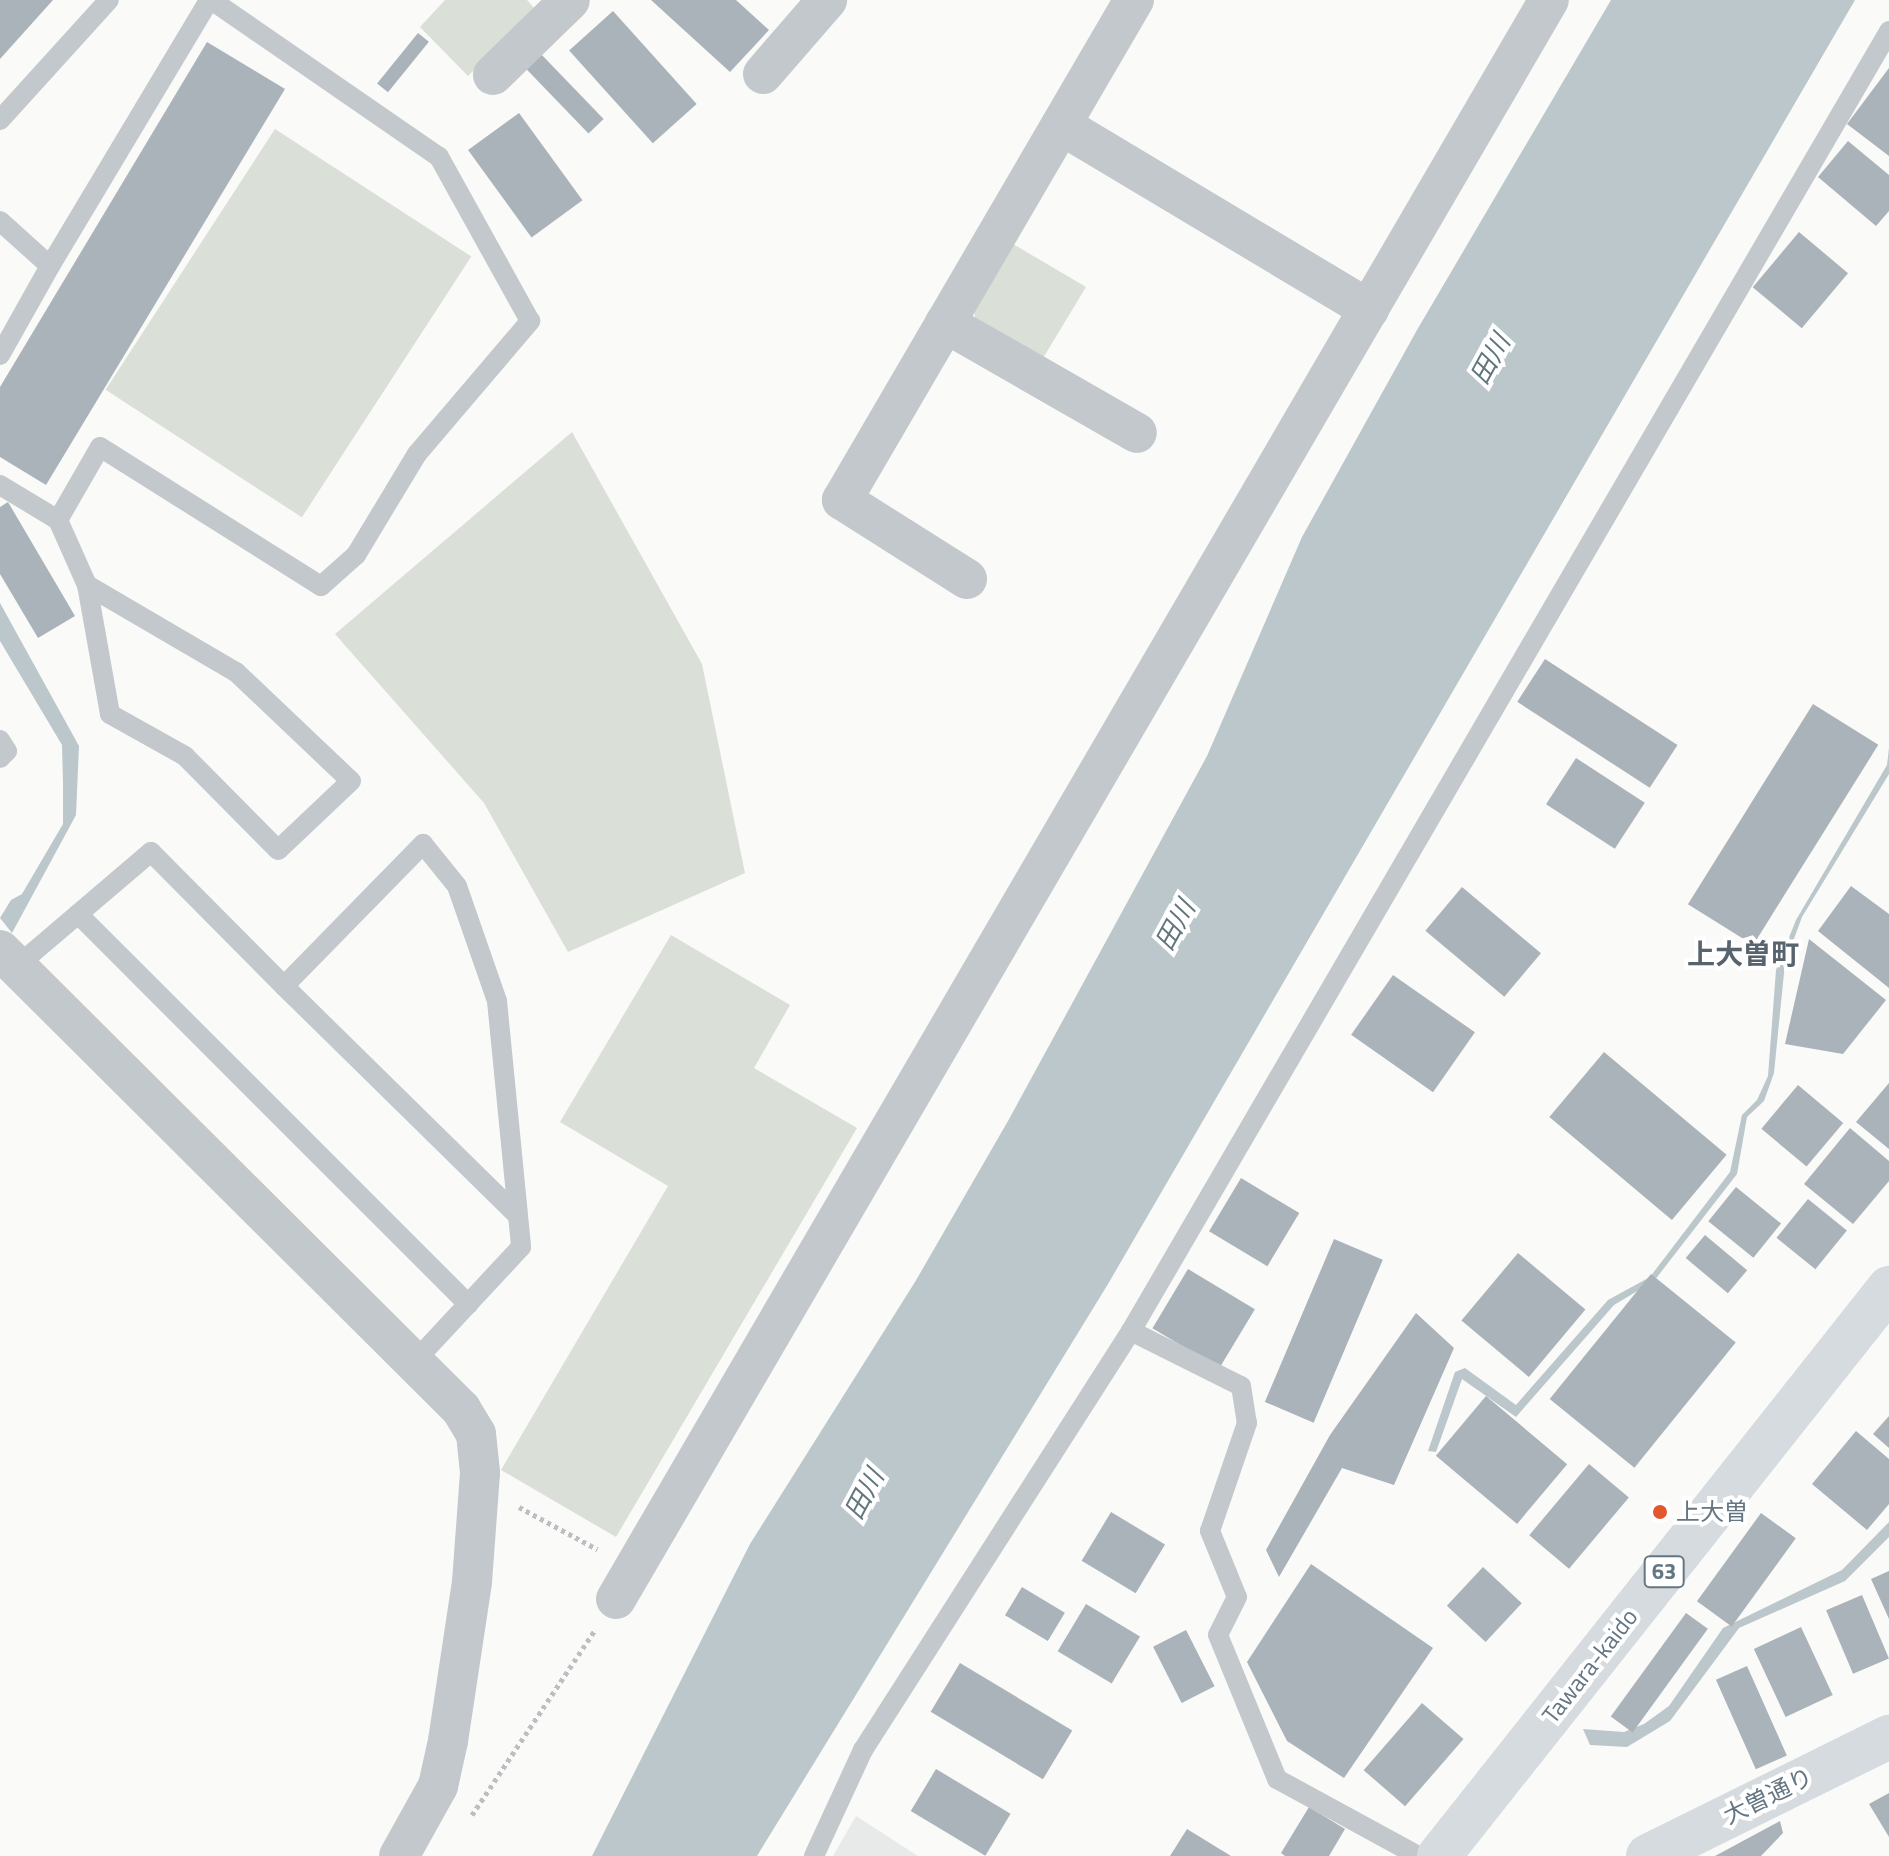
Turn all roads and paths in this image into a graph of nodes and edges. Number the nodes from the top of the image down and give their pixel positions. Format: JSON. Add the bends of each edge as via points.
{"nodes":[{"id":1,"x":109,"y":0,"type":"edge"},
{"id":2,"x":210,"y":0,"type":"edge"},
{"id":3,"x":570,"y":0,"type":"edge"},
{"id":4,"x":827,"y":0,"type":"edge"},
{"id":5,"x":1134,"y":0,"type":"edge"},
{"id":6,"x":1549,"y":0,"type":"edge"},
{"id":7,"x":1889,"y":31,"type":"edge"},
{"id":8,"x":763,"y":74,"type":"dead end"},
{"id":9,"x":493,"y":75,"type":"dead end"},
{"id":10,"x":0,"y":120,"type":"edge"},
{"id":11,"x":1061,"y":125,"type":"junction"},
{"id":12,"x":0,"y":221,"type":"edge"},
{"id":13,"x":50,"y":266,"type":"junction"},
{"id":14,"x":1369,"y":309,"type":"junction"},
{"id":15,"x":945,"y":323,"type":"junction"},
{"id":16,"x":0,"y":355,"type":"edge"},
{"id":17,"x":1137,"y":433,"type":"dead end"},
{"id":18,"x":0,"y":485,"type":"edge"},
{"id":19,"x":58,"y":520,"type":"junction"},
{"id":20,"x":967,"y":579,"type":"dead end"},
{"id":21,"x":87,"y":585,"type":"junction"},
{"id":22,"x":0,"y":740,"type":"edge"},
{"id":23,"x":0,"y":758,"type":"edge"},
{"id":24,"x":78,"y":914,"type":"junction"},
{"id":25,"x":6,"y":966,"type":"edge"},
{"id":26,"x":284,"y":986,"type":"junction"},
{"id":27,"x":518,"y":1216,"type":"junction"},
{"id":28,"x":1889,"y":1288,"type":"edge"},
{"id":29,"x":468,"y":1304,"type":"junction"},
{"id":30,"x":1131,"y":1331,"type":"junction"},
{"id":31,"x":414,"y":1362,"type":"junction"},
{"id":32,"x":477,"y":1512,"type":"junction"},
{"id":33,"x":600,"y":1551,"type":"dead end"},
{"id":34,"x":616,"y":1599,"type":"joint"},
{"id":35,"x":1889,"y":1737,"type":"edge"},
{"id":36,"x":466,"y":1825,"type":"dead end"},
{"id":37,"x":399,"y":1856,"type":"edge"},
{"id":38,"x":814,"y":1856,"type":"edge"},
{"id":39,"x":1418,"y":1856,"type":"edge"},
{"id":40,"x":1439,"y":1856,"type":"edge"},
{"id":41,"x":1648,"y":1856,"type":"edge"}],
"edges":[{"from":1,"to":10,"type":"lane"},
{"from":2,"to":13,"type":"lane"},
{"from":2,"to":19,"type":"lane","via":[[439,157],[530,321],[417,454],[356,555],[321,586],[100,447]]},
{"from":3,"to":9,"type":"street"},
{"from":4,"to":8,"type":"street"},
{"from":5,"to":11,"type":"street"},
{"from":6,"to":14,"type":"street"},
{"from":7,"to":30,"type":"lane"},
{"from":11,"to":14,"type":"street"},
{"from":11,"to":15,"type":"street"},
{"from":12,"to":13,"type":"lane"},
{"from":13,"to":16,"type":"lane"},
{"from":14,"to":34,"type":"street"},
{"from":15,"to":17,"type":"street"},
{"from":15,"to":20,"type":"street","via":[[842,500]]},
{"from":18,"to":19,"type":"lane"},
{"from":19,"to":21,"type":"lane"},
{"from":21,"to":21,"type":"lane","via":[[236,672],[351,781],[278,850],[185,756],[110,714]]},
{"from":22,"to":23,"type":"lane","via":[[7,751]]},
{"from":24,"to":25,"type":"lane"},
{"from":24,"to":26,"type":"lane","via":[[151,852]]},
{"from":24,"to":29,"type":"lane"},
{"from":25,"to":31,"type":"street"},
{"from":26,"to":27,"type":"lane"},
{"from":26,"to":27,"type":"lane","via":[[423,844],[457,886],[497,1001]]},
{"from":27,"to":29,"type":"lane","via":[[521,1247]]},
{"from":28,"to":40,"type":"main road","name":"Tawara-kaido","number":"63"},
{"from":29,"to":31,"type":"lane"},
{"from":30,"to":38,"type":"lane","via":[[863,1750]]},
{"from":30,"to":39,"type":"lane","via":[[1241,1386],[1247,1423],[1210,1531],[1237,1597],[1218,1635],[1277,1779]]},
{"from":31,"to":32,"type":"street","via":[[461,1409],[476,1434]]},
{"from":32,"to":33,"type":"path","via":[[524,1507]]},
{"from":32,"to":37,"type":"street","via":[[445,1756],[438,1786]]},
{"from":34,"to":36,"type":"path"},
{"from":35,"to":41,"type":"main road","name":"大曽通り"}]}
